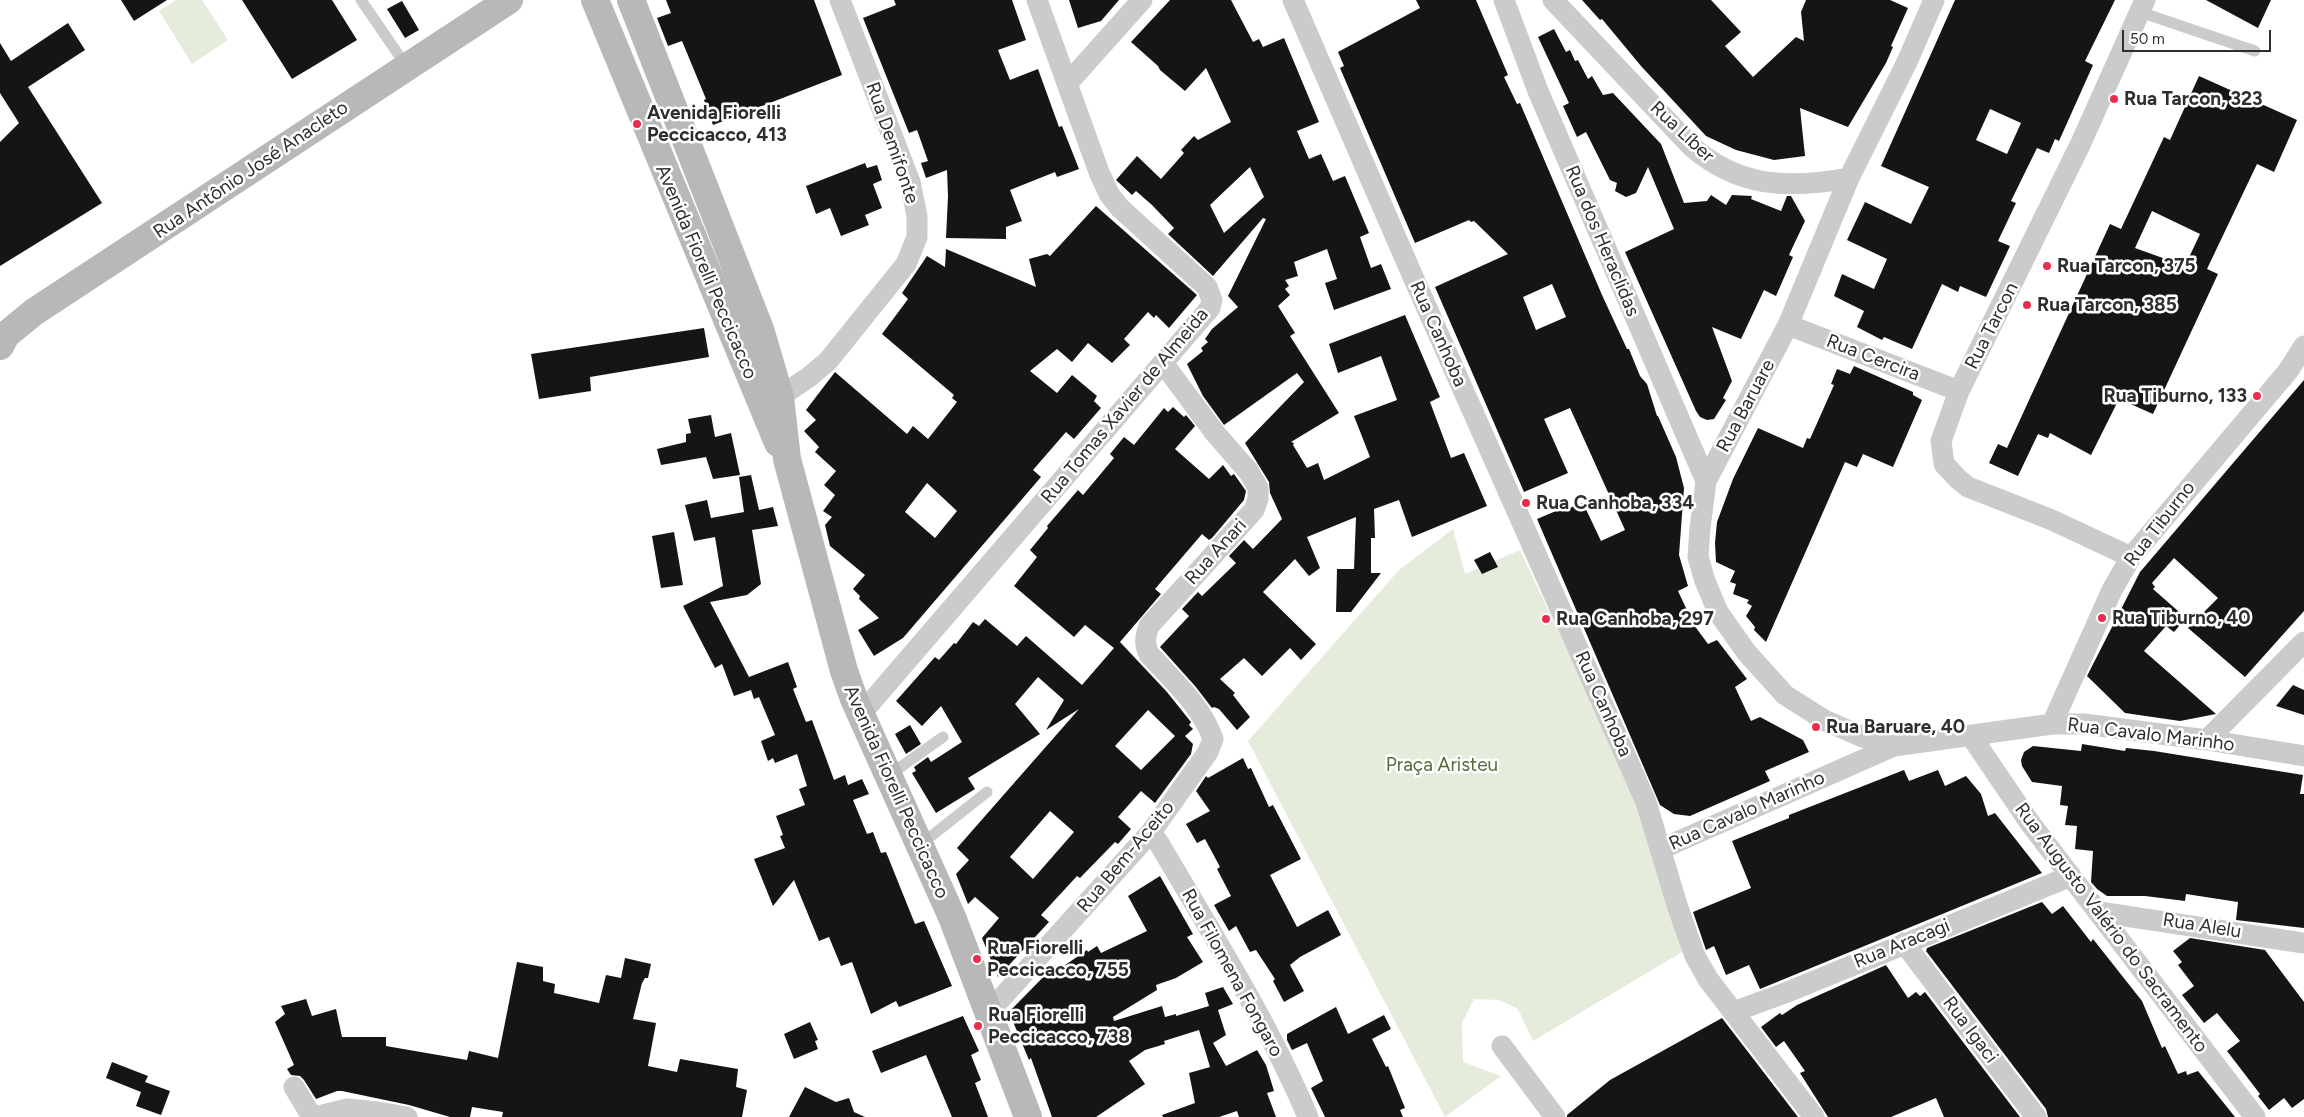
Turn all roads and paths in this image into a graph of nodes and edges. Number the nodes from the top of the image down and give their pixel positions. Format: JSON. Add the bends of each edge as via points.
{"nodes":[{"id":1,"x":361,"y":0,"type":"edge"},
{"id":2,"x":508,"y":0,"type":"edge"},
{"id":3,"x":595,"y":0,"type":"edge"},
{"id":4,"x":630,"y":0,"type":"edge"},
{"id":5,"x":840,"y":0,"type":"edge"},
{"id":6,"x":1036,"y":0,"type":"edge"},
{"id":7,"x":1142,"y":0,"type":"edge"},
{"id":8,"x":1293,"y":0,"type":"edge"},
{"id":9,"x":1504,"y":0,"type":"edge"},
{"id":10,"x":1553,"y":0,"type":"edge"},
{"id":11,"x":1934,"y":0,"type":"edge"},
{"id":12,"x":2142,"y":6,"type":"edge"},
{"id":13,"x":2255,"y":51,"type":"dead end"},
{"id":14,"x":406,"y":67,"type":"junction"},
{"id":15,"x":1067,"y":84,"type":"junction"},
{"id":16,"x":1849,"y":178,"type":"junction"},
{"id":17,"x":1788,"y":325,"type":"junction"},
{"id":18,"x":0,"y":346,"type":"edge"},
{"id":19,"x":2304,"y":346,"type":"edge"},
{"id":20,"x":1163,"y":363,"type":"junction"},
{"id":21,"x":1959,"y":392,"type":"junction"},
{"id":22,"x":771,"y":403,"type":"junction"},
{"id":23,"x":1706,"y":481,"type":"junction"},
{"id":24,"x":2131,"y":557,"type":"junction"},
{"id":25,"x":2304,"y":642,"type":"edge"},
{"id":26,"x":861,"y":714,"type":"junction"},
{"id":27,"x":2052,"y":724,"type":"junction"},
{"id":28,"x":1971,"y":736,"type":"junction"},
{"id":29,"x":943,"y":737,"type":"dead end"},
{"id":30,"x":1213,"y":739,"type":"joint"},
{"id":31,"x":2207,"y":740,"type":"junction"},
{"id":32,"x":1894,"y":746,"type":"junction"},
{"id":33,"x":2304,"y":756,"type":"edge"},
{"id":34,"x":888,"y":776,"type":"junction"},
{"id":35,"x":987,"y":792,"type":"dead end"},
{"id":36,"x":1151,"y":832,"type":"junction"},
{"id":37,"x":920,"y":845,"type":"junction"},
{"id":38,"x":1661,"y":849,"type":"junction"},
{"id":39,"x":2071,"y":876,"type":"junction"},
{"id":40,"x":2099,"y":912,"type":"junction"},
{"id":41,"x":1904,"y":943,"type":"junction"},
{"id":42,"x":2304,"y":943,"type":"edge"},
{"id":43,"x":988,"y":1012,"type":"junction"},
{"id":44,"x":1733,"y":1012,"type":"junction"},
{"id":45,"x":1502,"y":1046,"type":"dead end"},
{"id":46,"x":294,"y":1087,"type":"dead end"},
{"id":47,"x":314,"y":1117,"type":"edge"},
{"id":48,"x":407,"y":1117,"type":"edge"},
{"id":49,"x":1028,"y":1117,"type":"edge"},
{"id":50,"x":1308,"y":1117,"type":"edge"},
{"id":51,"x":1554,"y":1117,"type":"edge"},
{"id":52,"x":1814,"y":1117,"type":"edge"},
{"id":53,"x":2036,"y":1117,"type":"edge"},
{"id":54,"x":2255,"y":1117,"type":"edge"}],
"edges":[{"from":1,"to":14,"type":"lane"},
{"from":2,"to":14,"type":"main road","name":"Rua Antônio José Anacleto"},
{"from":3,"to":22,"type":"main road","name":"Avenida Fiorelli Peccicacco"},
{"from":4,"to":22,"type":"main road","name":"Avenida Fiorelli Peccicacco","via":[[760,329]]},
{"from":5,"to":22,"type":"street","name":"Rua Demifonte","via":[[910,182],[917,216],[917,237],[906,264],[828,361]]},
{"from":6,"to":15,"type":"street","name":"Rua Tomas Xavier de Almeida"},
{"from":7,"to":15,"type":"street"},
{"from":8,"to":38,"type":"street","name":"Rua Canhoba","via":[[1646,802]]},
{"from":9,"to":23,"type":"street","name":"Rua dos Heraclidas","via":[[1538,91]]},
{"from":10,"to":16,"type":"street","name":"Rua Líber","via":[[1705,158],[1741,176],[1781,184],[1812,185]]},
{"from":11,"to":16,"type":"street","name":"Rua Baruare"},
{"from":12,"to":13,"type":"lane"},
{"from":12,"to":21,"type":"street","name":"Rua Tarcon","via":[[2080,145]]},
{"from":14,"to":18,"type":"main road","name":"Rua Antônio José Anacleto","via":[[34,312],[6,335]]},
{"from":15,"to":20,"type":"street","name":"Rua Tomas Xavier de Almeida","via":[[1109,194],[1211,294],[1210,308]]},
{"from":16,"to":17,"type":"street","name":"Rua Baruare"},
{"from":17,"to":21,"type":"street","name":"Rua Cercira"},
{"from":17,"to":23,"type":"street","name":"Rua Baruare"},
{"from":19,"to":24,"type":"street","name":"Rua Tiburno","via":[[2288,370]]},
{"from":20,"to":26,"type":"street","name":"Rua Tomas Xavier de Almeida"},
{"from":20,"to":30,"type":"street","name":"Rua Anari","via":[[1215,433],[1249,472],[1258,488],[1254,510],[1149,626],[1145,636],[1144,645],[1149,654],[1195,705],[1207,722]]},
{"from":21,"to":24,"type":"street","name":"Rua Tarcon","via":[[1941,441],[1944,464],[1958,479],[1968,487],[2052,520]]},
{"from":22,"to":26,"type":"main road","name":"Avenida Fiorelli Peccicacco","via":[[844,671]]},
{"from":23,"to":32,"type":"street","name":"Rua Baruare","via":[[1698,557],[1718,612],[1747,653],[1785,695],[1826,721],[1863,738]]},
{"from":24,"to":27,"type":"street","name":"Rua Tiburno","via":[[2112,590]]},
{"from":25,"to":31,"type":"street"},
{"from":26,"to":34,"type":"main road","name":"Avenida Fiorelli Peccicacco"},
{"from":27,"to":28,"type":"street","name":"Rua Cavalo Marinho"},
{"from":27,"to":31,"type":"street","name":"Rua Cavalo Marinho","via":[[2084,724]]},
{"from":28,"to":32,"type":"street","name":"Rua Cavalo Marinho"},
{"from":28,"to":39,"type":"street","name":"Rua Augusto Valério do Sacramento"},
{"from":29,"to":34,"type":"lane"},
{"from":30,"to":36,"type":"street","name":"Rua Bem-Aceito","via":[[1208,752]]},
{"from":31,"to":33,"type":"street","name":"Rua Cavalo Marinho"},
{"from":32,"to":38,"type":"street","name":"Rua Cavalo Marinho"},
{"from":34,"to":37,"type":"main road","name":"Avenida Fiorelli Peccicacco"},
{"from":35,"to":37,"type":"lane"},
{"from":36,"to":43,"type":"street","name":"Rua Bem-Aceito"},
{"from":36,"to":50,"type":"street","name":"Rua Filomena Fongaro","via":[[1258,1015]]},
{"from":37,"to":43,"type":"main road","name":"Avenida Fiorelli Peccicacco","via":[[952,916]]},
{"from":38,"to":44,"type":"street","name":"Rua Canhoba","via":[[1695,956]]},
{"from":39,"to":40,"type":"street","name":"Rua Augusto Valério do Sacramento"},
{"from":39,"to":41,"type":"street","name":"Rua Aracagi"},
{"from":40,"to":42,"type":"street","name":"Rua Alelu"},
{"from":40,"to":54,"type":"street","name":"Rua Augusto Valério do Sacramento"},
{"from":41,"to":44,"type":"street","name":"Rua Aracagi"},
{"from":41,"to":53,"type":"street","name":"Rua Igaci"},
{"from":43,"to":49,"type":"main road","name":"Avenida Fiorelli Peccicacco"},
{"from":44,"to":52,"type":"street","name":"Rua Canhoba"},
{"from":45,"to":51,"type":"street"},
{"from":46,"to":47,"type":"street"},
{"from":47,"to":48,"type":"street","via":[[347,1109]]}]}
